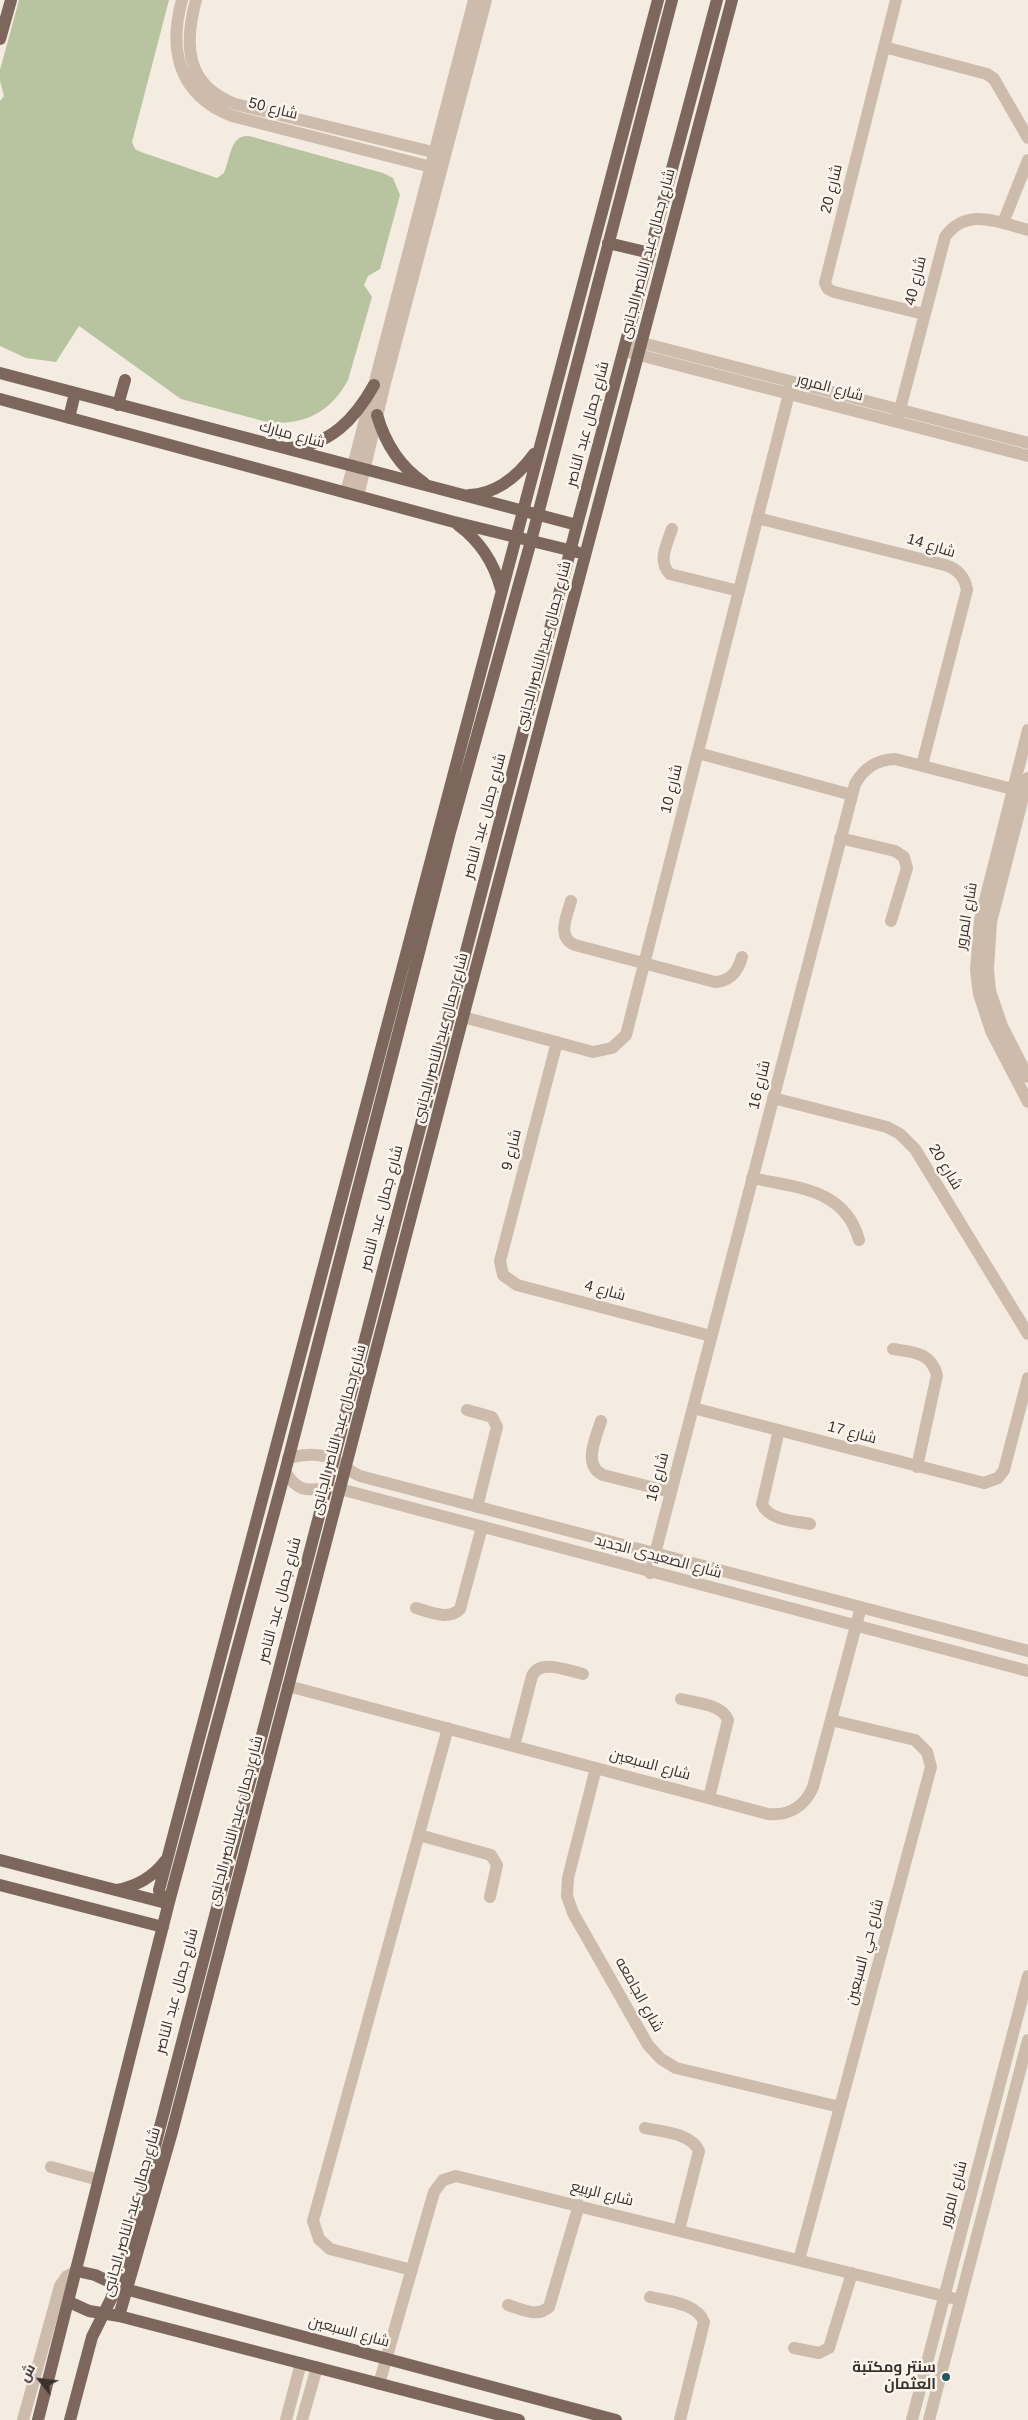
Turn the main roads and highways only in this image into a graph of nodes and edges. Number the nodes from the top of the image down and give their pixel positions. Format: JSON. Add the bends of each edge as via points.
{"nodes":[{"id":1,"x":11,"y":0,"type":"edge"},
{"id":2,"x":658,"y":0,"type":"edge"},
{"id":3,"x":672,"y":0,"type":"edge"},
{"id":4,"x":717,"y":0,"type":"edge"},
{"id":5,"x":732,"y":0,"type":"edge"},
{"id":6,"x":0,"y":39,"type":"edge"},
{"id":7,"x":654,"y":44,"type":"junction"},
{"id":8,"x":608,"y":243,"type":"junction"},
{"id":9,"x":650,"y":253,"type":"junction"},
{"id":10,"x":562,"y":363,"type":"junction"},
{"id":11,"x":577,"y":366,"type":"junction"},
{"id":12,"x":0,"y":373,"type":"edge"},
{"id":13,"x":125,"y":380,"type":"dead end"},
{"id":14,"x":379,"y":386,"type":"road end"},
{"id":15,"x":76,"y":393,"type":"junction"},
{"id":16,"x":0,"y":399,"type":"edge"},
{"id":17,"x":118,"y":405,"type":"junction"},
{"id":18,"x":377,"y":415,"type":"road end"},
{"id":19,"x":69,"y":418,"type":"junction"},
{"id":20,"x":540,"y":440,"type":"junction"},
{"id":21,"x":282,"y":449,"type":"junction"},
{"id":22,"x":430,"y":487,"type":"junction"},
{"id":23,"x":462,"y":496,"type":"junction"},
{"id":24,"x":522,"y":511,"type":"junction"},
{"id":25,"x":537,"y":515,"type":"junction"},
{"id":26,"x":454,"y":522,"type":"junction"},
{"id":27,"x":577,"y":525,"type":"junction"},
{"id":28,"x":515,"y":537,"type":"junction"},
{"id":29,"x":531,"y":540,"type":"junction"},
{"id":30,"x":571,"y":550,"type":"junction"},
{"id":31,"x":585,"y":554,"type":"junction"},
{"id":32,"x":501,"y":589,"type":"junction"},
{"id":33,"x":444,"y":831,"type":"junction"},
{"id":34,"x":412,"y":955,"type":"junction"},
{"id":35,"x":376,"y":1066,"type":"junction"},
{"id":36,"x":389,"y":1069,"type":"junction"},
{"id":37,"x":314,"y":1298,"type":"junction"},
{"id":38,"x":329,"y":1301,"type":"junction"},
{"id":39,"x":293,"y":1614,"type":"junction"},
{"id":40,"x":306,"y":1618,"type":"junction"},
{"id":41,"x":207,"y":1736,"type":"junction"},
{"id":42,"x":255,"y":1759,"type":"junction"},
{"id":43,"x":268,"y":1762,"type":"junction"},
{"id":44,"x":170,"y":1855,"type":"junction"},
{"id":45,"x":0,"y":1860,"type":"edge"},
{"id":46,"x":0,"y":1885,"type":"edge"},
{"id":47,"x":116,"y":1890,"type":"junction"},
{"id":48,"x":169,"y":1903,"type":"junction"},
{"id":49,"x":163,"y":1928,"type":"junction"},
{"id":50,"x":158,"y":2129,"type":"junction"},
{"id":51,"x":172,"y":2132,"type":"junction"},
{"id":52,"x":77,"y":2271,"type":"junction"},
{"id":53,"x":122,"y":2288,"type":"junction"},
{"id":54,"x":69,"y":2302,"type":"junction"},
{"id":55,"x":104,"y":2313,"type":"junction"},
{"id":56,"x":119,"y":2316,"type":"junction"},
{"id":57,"x":38,"y":2420,"type":"edge"},
{"id":58,"x":70,"y":2420,"type":"edge"},
{"id":59,"x":519,"y":2420,"type":"edge"},
{"id":60,"x":616,"y":2420,"type":"edge"}],
"edges":[{"from":1,"to":6,"type":"main road"},
{"from":2,"to":7,"type":"main road"},
{"from":3,"to":7,"type":"main road","name":"شارع جمال عبد الناصر"},
{"from":4,"to":9,"type":"main road","name":"شارع جمال عبد الناصر"},
{"from":5,"to":31,"type":"main road","name":"شارع جمال عبد الناصر الجانبى"},
{"from":7,"to":8,"type":"main road","name":"شارع جمال عبد الناصر"},
{"from":7,"to":10,"type":"main road"},
{"from":8,"to":9,"type":"main road"},
{"from":8,"to":11,"type":"main road","name":"شارع جمال عبد الناصر"},
{"from":9,"to":27,"type":"main road","name":"شارع جمال عبد الناصر"},
{"from":10,"to":11,"type":"main road"},
{"from":10,"to":20,"type":"main road"},
{"from":11,"to":25,"type":"main road","name":"شارع جمال عبد الناصر"},
{"from":12,"to":15,"type":"main road","name":"شارع مبارك"},
{"from":13,"to":17,"type":"main road"},
{"from":14,"to":21,"type":"main road","via":[[353,418],[332,435],[308,445]]},
{"from":15,"to":17,"type":"main road","name":"شارع مبارك"},
{"from":15,"to":19,"type":"main road"},
{"from":16,"to":19,"type":"main road"},
{"from":17,"to":21,"type":"main road","name":"شارع مبارك"},
{"from":18,"to":22,"type":"main road","via":[[386,440],[400,462]]},
{"from":19,"to":26,"type":"main road"},
{"from":20,"to":23,"type":"main road","via":[[526,466],[510,480],[490,491]]},
{"from":20,"to":24,"type":"main road"},
{"from":21,"to":22,"type":"main road","name":"شارع مبارك"},
{"from":22,"to":23,"type":"main road","name":"شارع مبارك"},
{"from":23,"to":24,"type":"main road","name":"شارع مبارك"},
{"from":24,"to":25,"type":"main road","name":"شارع مبارك"},
{"from":24,"to":28,"type":"main road"},
{"from":25,"to":27,"type":"main road","name":"شارع مبارك"},
{"from":25,"to":29,"type":"main road","name":"شارع جمال عبد الناصر"},
{"from":26,"to":28,"type":"main road"},
{"from":26,"to":32,"type":"main road","via":[[484,551]]},
{"from":27,"to":30,"type":"main road","name":"شارع جمال عبد الناصر"},
{"from":28,"to":29,"type":"main road"},
{"from":28,"to":32,"type":"main road"},
{"from":29,"to":30,"type":"main road"},
{"from":29,"to":33,"type":"main road","name":"شارع جمال عبد الناصر"},
{"from":30,"to":31,"type":"main road"},
{"from":30,"to":39,"type":"main road","name":"شارع جمال عبد الناصر"},
{"from":31,"to":40,"type":"main road","name":"شارع جمال عبد الناصر الجانبى"},
{"from":32,"to":33,"type":"main road"},
{"from":33,"to":34,"type":"main road"},
{"from":34,"to":35,"type":"main road"},
{"from":34,"to":36,"type":"main road","name":"شارع جمال عبد الناصر"},
{"from":35,"to":36,"type":"main road"},
{"from":35,"to":37,"type":"main road"},
{"from":36,"to":38,"type":"main road","name":"شارع جمال عبد الناصر"},
{"from":37,"to":38,"type":"main road"},
{"from":37,"to":41,"type":"main road"},
{"from":38,"to":41,"type":"main road","name":"شارع جمال عبد الناصر","via":[[285,1472]]},
{"from":39,"to":40,"type":"main road"},
{"from":39,"to":42,"type":"main road","name":"شارع جمال عبد الناصر"},
{"from":40,"to":43,"type":"main road","name":"شارع جمال عبد الناصر الجانبى"},
{"from":41,"to":44,"type":"main road"},
{"from":41,"to":48,"type":"main road","name":"شارع جمال عبد الناصر"},
{"from":42,"to":43,"type":"main road"},
{"from":42,"to":50,"type":"main road","name":"شارع جمال عبد الناصر"},
{"from":43,"to":51,"type":"main road","name":"شارع جمال عبد الناصر الجانبى"},
{"from":44,"to":47,"type":"main road","via":[[147,1878],[129,1888]]},
{"from":44,"to":48,"type":"main road","via":[[159,1893]]},
{"from":45,"to":47,"type":"main road"},
{"from":46,"to":49,"type":"main road"},
{"from":47,"to":48,"type":"main road"},
{"from":48,"to":49,"type":"main road","name":"شارع جمال عبد الناصر"},
{"from":49,"to":52,"type":"main road","name":"شارع جمال عبد الناصر"},
{"from":50,"to":51,"type":"main road"},
{"from":50,"to":53,"type":"main road","name":"شارع جمال عبد الناصر"},
{"from":51,"to":53,"type":"main road","name":"شارع جمال عبد الناصر الجانبى"},
{"from":52,"to":53,"type":"main road","name":"شارع السبعين","via":[[95,2274]]},
{"from":52,"to":54,"type":"main road","name":"شارع جمال عبد الناصر"},
{"from":53,"to":55,"type":"main road","name":"شارع جمال عبد الناصر"},
{"from":53,"to":56,"type":"main road","name":"شارع جمال عبد الناصر الجانبى"},
{"from":53,"to":60,"type":"main road","name":"شارع السبعين"},
{"from":54,"to":55,"type":"main road","via":[[82,2309]]},
{"from":54,"to":57,"type":"main road","name":"شارع جمال عبد الناصر"},
{"from":55,"to":56,"type":"main road"},
{"from":55,"to":58,"type":"main road","name":"شارع جمال عبد الناصر","via":[[92,2337]]},
{"from":56,"to":59,"type":"main road"}]}
